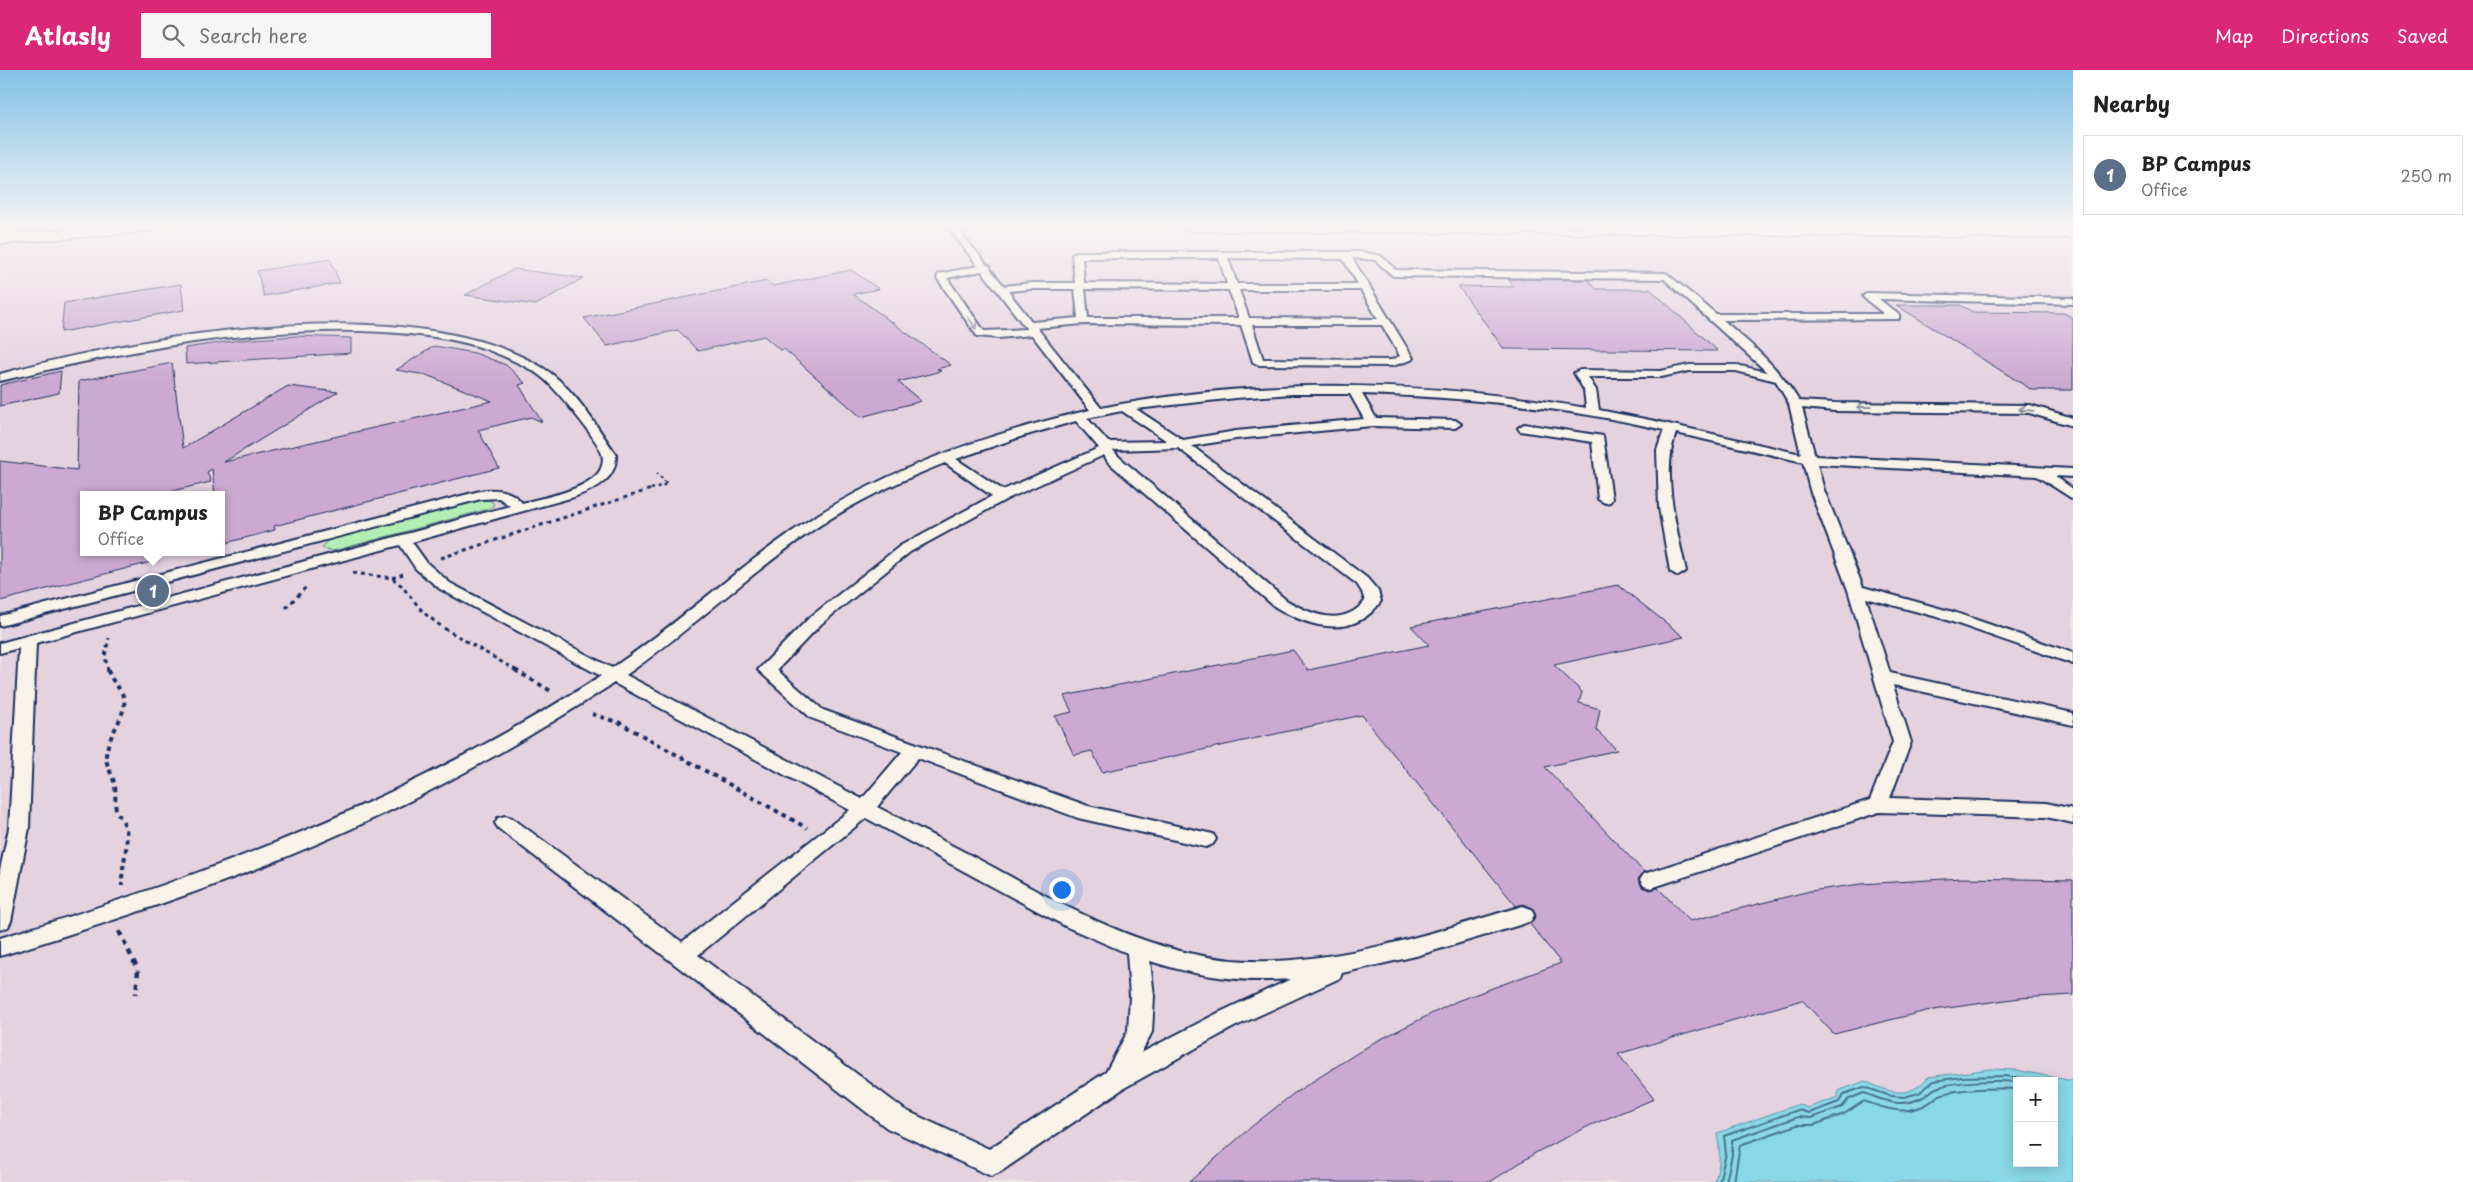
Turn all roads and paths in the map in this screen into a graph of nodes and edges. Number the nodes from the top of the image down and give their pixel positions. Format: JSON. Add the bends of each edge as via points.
{"nodes":[{"id":1,"x":943,"y":279,"type":"edge"},
{"id":2,"x":995,"y":279,"type":"edge"},
{"id":3,"x":1079,"y":279,"type":"edge"},
{"id":4,"x":1231,"y":279,"type":"edge"},
{"id":5,"x":1360,"y":279,"type":"edge"},
{"id":6,"x":1669,"y":279,"type":"edge"},
{"id":7,"x":1080,"y":286,"type":"junction"},
{"id":8,"x":1234,"y":287,"type":"junction"},
{"id":9,"x":1365,"y":287,"type":"junction"},
{"id":10,"x":1002,"y":289,"type":"junction"},
{"id":11,"x":2073,"y":301,"type":"edge"},
{"id":12,"x":1713,"y":316,"type":"junction"},
{"id":13,"x":1083,"y":321,"type":"junction"},
{"id":14,"x":1247,"y":322,"type":"junction"},
{"id":15,"x":1386,"y":322,"type":"junction"},
{"id":16,"x":1031,"y":328,"type":"junction"},
{"id":17,"x":0,"y":378,"type":"edge"},
{"id":18,"x":1780,"y":379,"type":"junction"},
{"id":19,"x":1354,"y":390,"type":"junction"},
{"id":20,"x":1795,"y":404,"type":"junction"},
{"id":21,"x":1124,"y":407,"type":"junction"},
{"id":22,"x":1098,"y":412,"type":"junction"},
{"id":23,"x":1592,"y":413,"type":"junction"},
{"id":24,"x":1078,"y":416,"type":"junction"},
{"id":25,"x":1372,"y":422,"type":"junction"},
{"id":26,"x":2073,"y":422,"type":"edge"},
{"id":27,"x":1455,"y":424,"type":"dead end"},
{"id":28,"x":1524,"y":428,"type":"dead end"},
{"id":29,"x":1671,"y":428,"type":"junction"},
{"id":30,"x":1180,"y":444,"type":"junction"},
{"id":31,"x":1105,"y":447,"type":"junction"},
{"id":32,"x":946,"y":458,"type":"junction"},
{"id":33,"x":1808,"y":459,"type":"junction"},
{"id":34,"x":2039,"y":471,"type":"junction"},
{"id":35,"x":657,"y":472,"type":"dead end"},
{"id":36,"x":2073,"y":473,"type":"edge"},
{"id":37,"x":2073,"y":495,"type":"edge"},
{"id":38,"x":1002,"y":496,"type":"junction"},
{"id":39,"x":1605,"y":498,"type":"dead end"},
{"id":40,"x":519,"y":508,"type":"junction"},
{"id":41,"x":404,"y":540,"type":"junction"},
{"id":42,"x":301,"y":542,"type":"junction"},
{"id":43,"x":306,"y":566,"type":"junction"},
{"id":44,"x":420,"y":566,"type":"junction"},
{"id":45,"x":1678,"y":571,"type":"dead end"},
{"id":46,"x":346,"y":573,"type":"dead end"},
{"id":47,"x":392,"y":578,"type":"junction"},
{"id":48,"x":1856,"y":590,"type":"junction"},
{"id":49,"x":109,"y":619,"type":"junction"},
{"id":50,"x":0,"y":621,"type":"edge"},
{"id":51,"x":28,"y":641,"type":"junction"},
{"id":52,"x":0,"y":648,"type":"edge"},
{"id":53,"x":2073,"y":659,"type":"edge"},
{"id":54,"x":613,"y":674,"type":"junction"},
{"id":55,"x":1882,"y":676,"type":"junction"},
{"id":56,"x":553,"y":693,"type":"dead end"},
{"id":57,"x":585,"y":712,"type":"dead end"},
{"id":58,"x":2073,"y":719,"type":"edge"},
{"id":59,"x":914,"y":750,"type":"junction"},
{"id":60,"x":1878,"y":805,"type":"junction"},
{"id":61,"x":863,"y":810,"type":"junction"},
{"id":62,"x":2073,"y":816,"type":"edge"},
{"id":63,"x":505,"y":823,"type":"dead end"},
{"id":64,"x":815,"y":832,"type":"dead end"},
{"id":65,"x":1206,"y":839,"type":"dead end"},
{"id":66,"x":1651,"y":880,"type":"dead end"},
{"id":67,"x":122,"y":894,"type":"dead end"},
{"id":68,"x":1523,"y":915,"type":"dead end"},
{"id":69,"x":0,"y":921,"type":"edge"},
{"id":70,"x":120,"y":926,"type":"dead end"},
{"id":71,"x":0,"y":947,"type":"edge"},
{"id":72,"x":1138,"y":949,"type":"junction"},
{"id":73,"x":682,"y":955,"type":"junction"},
{"id":74,"x":1348,"y":964,"type":"junction"},
{"id":75,"x":136,"y":994,"type":"dead end"},
{"id":76,"x":1115,"y":1080,"type":"junction"}],
"edges":[{"from":1,"to":16,"type":"lane","one_way":true,"via":[[981,334],[998,335]]},
{"from":2,"to":10,"type":"lane"},
{"from":3,"to":7,"type":"lane"},
{"from":4,"to":8,"type":"lane"},
{"from":5,"to":9,"type":"lane"},
{"from":6,"to":12,"type":"lane"},
{"from":7,"to":8,"type":"lane"},
{"from":7,"to":10,"type":"lane"},
{"from":7,"to":13,"type":"lane"},
{"from":8,"to":9,"type":"lane"},
{"from":8,"to":14,"type":"lane"},
{"from":9,"to":15,"type":"lane"},
{"from":10,"to":16,"type":"lane"},
{"from":11,"to":12,"type":"lane","via":[[1868,296],[1895,317]]},
{"from":12,"to":18,"type":"lane"},
{"from":13,"to":14,"type":"lane"},
{"from":13,"to":16,"type":"lane"},
{"from":14,"to":15,"type":"lane"},
{"from":14,"to":15,"type":"lane","via":[[1259,362],[1402,361],[1407,358]]},
{"from":16,"to":22,"type":"lane"},
{"from":17,"to":40,"type":"lane","via":[[174,342],[273,330],[400,330],[459,339],[502,352],[540,370],[568,399],[609,454],[610,466],[597,481],[571,493]]},
{"from":18,"to":20,"type":"lane"},
{"from":18,"to":23,"type":"lane","via":[[1736,368],[1689,368],[1661,374],[1580,373],[1590,390]]},
{"from":19,"to":21,"type":"lane","via":[[1260,392]]},
{"from":19,"to":23,"type":"lane","via":[[1450,394]]},
{"from":19,"to":25,"type":"lane"},
{"from":26,"to":20,"type":"lane","one_way":true,"via":[[2030,409]]},
{"from":20,"to":33,"type":"lane"},
{"from":21,"to":22,"type":"lane"},
{"from":21,"to":30,"type":"lane"},
{"from":22,"to":24,"type":"lane"},
{"from":23,"to":29,"type":"lane"},
{"from":24,"to":31,"type":"lane"},
{"from":24,"to":32,"type":"lane"},
{"from":25,"to":27,"type":"lane"},
{"from":25,"to":30,"type":"lane","via":[[1236,435]]},
{"from":28,"to":39,"type":"lane","via":[[1598,439]]},
{"from":29,"to":33,"type":"lane"},
{"from":29,"to":45,"type":"lane","via":[[1663,450],[1666,508]]},
{"from":30,"to":31,"type":"lane"},
{"from":30,"to":31,"type":"lane","via":[[1362,581],[1373,602],[1367,612],[1353,620],[1332,622],[1294,613],[1168,508],[1113,459]]},
{"from":31,"to":38,"type":"lane"},
{"from":32,"to":38,"type":"lane"},
{"from":32,"to":54,"type":"lane","via":[[839,508],[797,534],[755,564],[671,634]]},
{"from":33,"to":34,"type":"lane"},
{"from":33,"to":48,"type":"lane"},
{"from":34,"to":36,"type":"lane"},
{"from":34,"to":37,"type":"lane"},
{"from":35,"to":44,"type":"path","via":[[667,484]]},
{"from":38,"to":59,"type":"lane","via":[[905,549],[815,621],[767,670],[817,714]]},
{"from":40,"to":41,"type":"lane"},
{"from":40,"to":42,"type":"lane","via":[[508,496],[490,494]]},
{"from":41,"to":43,"type":"lane"},
{"from":41,"to":44,"type":"lane"},
{"from":42,"to":43,"type":"lane"},
{"from":42,"to":50,"type":"lane"},
{"from":43,"to":49,"type":"lane"},
{"from":44,"to":47,"type":"path"},
{"from":44,"to":54,"type":"lane","via":[[446,586]]},
{"from":46,"to":47,"type":"path"},
{"from":47,"to":56,"type":"path","via":[[424,613],[442,627]]},
{"from":48,"to":53,"type":"lane","via":[[1947,616]]},
{"from":48,"to":55,"type":"lane"},
{"from":49,"to":51,"type":"lane"},
{"from":49,"to":67,"type":"path","via":[[105,656],[109,677],[119,687],[124,700],[106,758],[115,784],[116,810],[126,827]]},
{"from":51,"to":52,"type":"lane"},
{"from":51,"to":69,"type":"lane","via":[[18,828]]},
{"from":54,"to":61,"type":"lane"},
{"from":54,"to":71,"type":"lane","via":[[495,747],[357,817],[171,892]]},
{"from":55,"to":58,"type":"lane"},
{"from":55,"to":60,"type":"lane","via":[[1902,742]]},
{"from":57,"to":64,"type":"path","via":[[620,723]]},
{"from":59,"to":61,"type":"lane"},
{"from":59,"to":65,"type":"lane","via":[[1084,813]]},
{"from":60,"to":62,"type":"lane","via":[[2046,810]]},
{"from":60,"to":66,"type":"lane"},
{"from":61,"to":72,"type":"lane","via":[[1107,937]]},
{"from":61,"to":73,"type":"lane"},
{"from":63,"to":73,"type":"lane"},
{"from":68,"to":74,"type":"lane"},
{"from":70,"to":75,"type":"path","via":[[119,932],[138,970]]},
{"from":72,"to":74,"type":"lane","via":[[1169,960],[1233,970],[1291,971]]},
{"from":72,"to":76,"type":"lane","via":[[1142,996],[1140,1032]]},
{"from":73,"to":76,"type":"lane","via":[[896,1119],[992,1163]]},
{"from":74,"to":76,"type":"lane","via":[[1226,1020]]}]}
